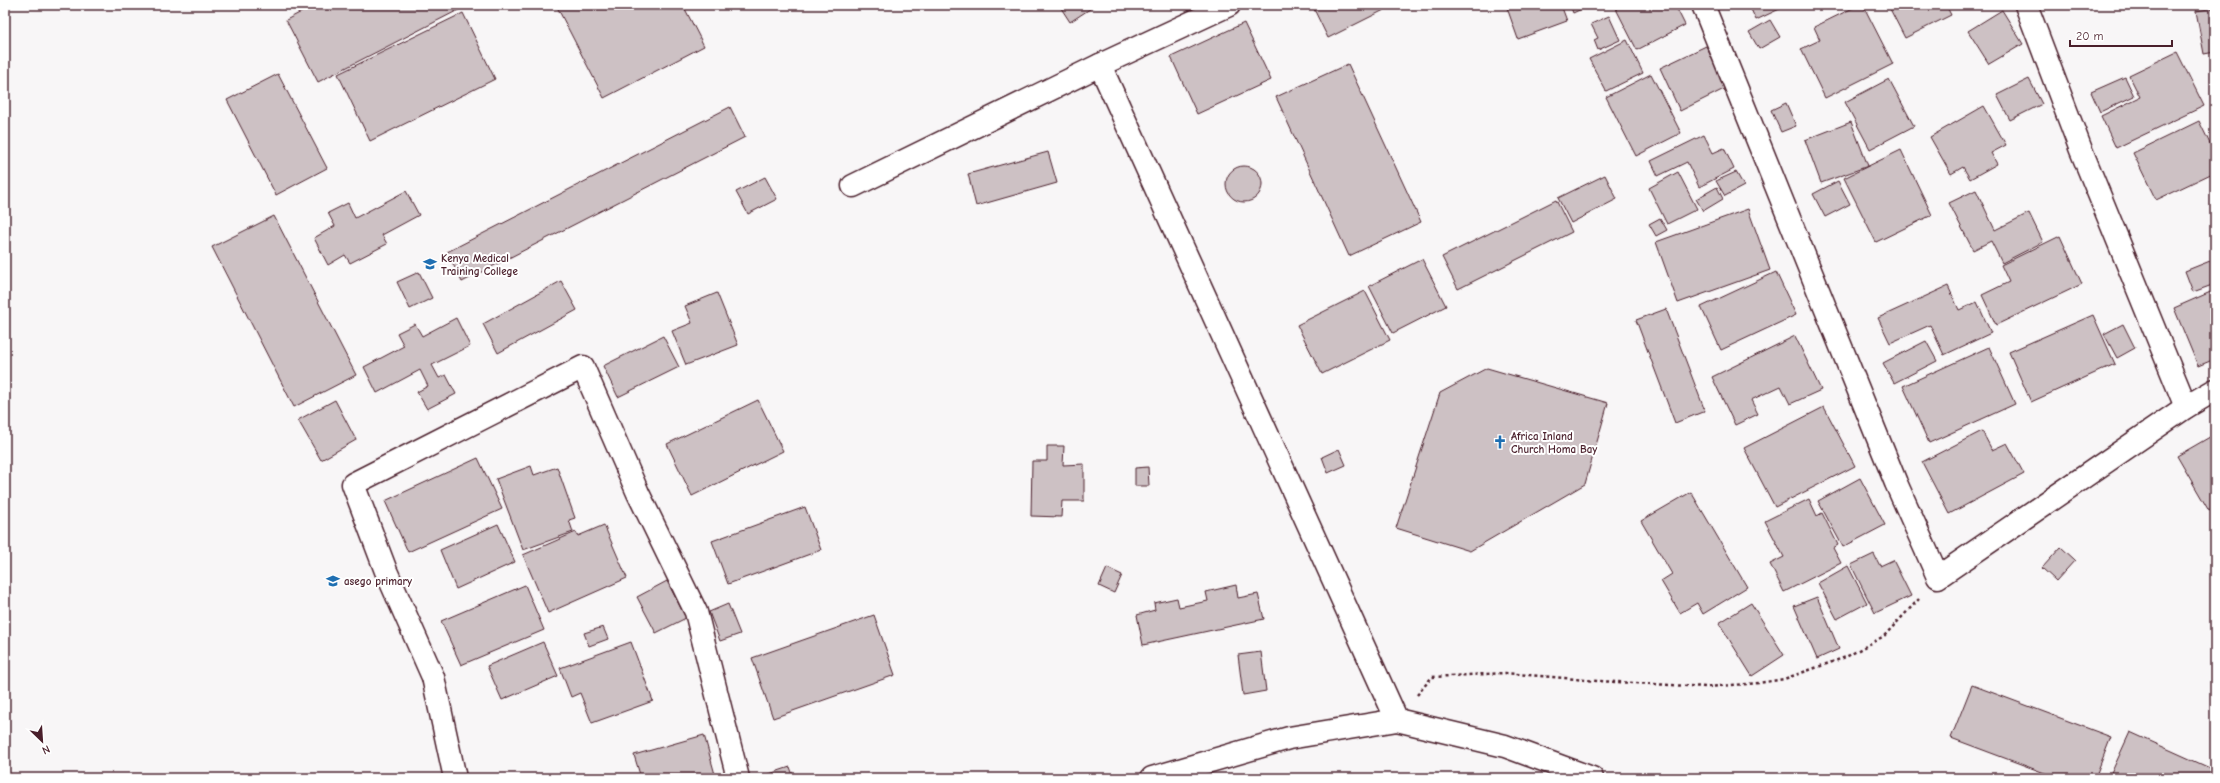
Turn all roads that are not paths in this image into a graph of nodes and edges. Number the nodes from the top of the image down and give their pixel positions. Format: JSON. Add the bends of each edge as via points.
{"nodes":[{"id":1,"x":1229,"y":5,"type":"edge"},
{"id":2,"x":1703,"y":5,"type":"edge"},
{"id":3,"x":2026,"y":5,"type":"edge"},
{"id":4,"x":1100,"y":65,"type":"junction"},
{"id":5,"x":853,"y":186,"type":"dead end"},
{"id":6,"x":2215,"y":390,"type":"edge"},
{"id":7,"x":2186,"y":407,"type":"junction"},
{"id":8,"x":1397,"y":720,"type":"junction"},
{"id":9,"x":455,"y":778,"type":"edge"},
{"id":10,"x":738,"y":778,"type":"edge"},
{"id":11,"x":1152,"y":778,"type":"edge"},
{"id":12,"x":1592,"y":778,"type":"edge"}],
"edges":[{"from":1,"to":4,"type":"street"},
{"from":2,"to":7,"type":"street","via":[[1896,483],[1938,578]]},
{"from":3,"to":7,"type":"street","via":[[2084,157]]},
{"from":4,"to":5,"type":"street"},
{"from":4,"to":8,"type":"street"},
{"from":6,"to":7,"type":"street"},
{"from":8,"to":11,"type":"street","via":[[1289,738]]},
{"from":8,"to":12,"type":"street","via":[[1505,746]]},
{"from":9,"to":10,"type":"street","via":[[433,677],[386,571],[353,484],[583,367],[638,493],[696,612]]}]}
